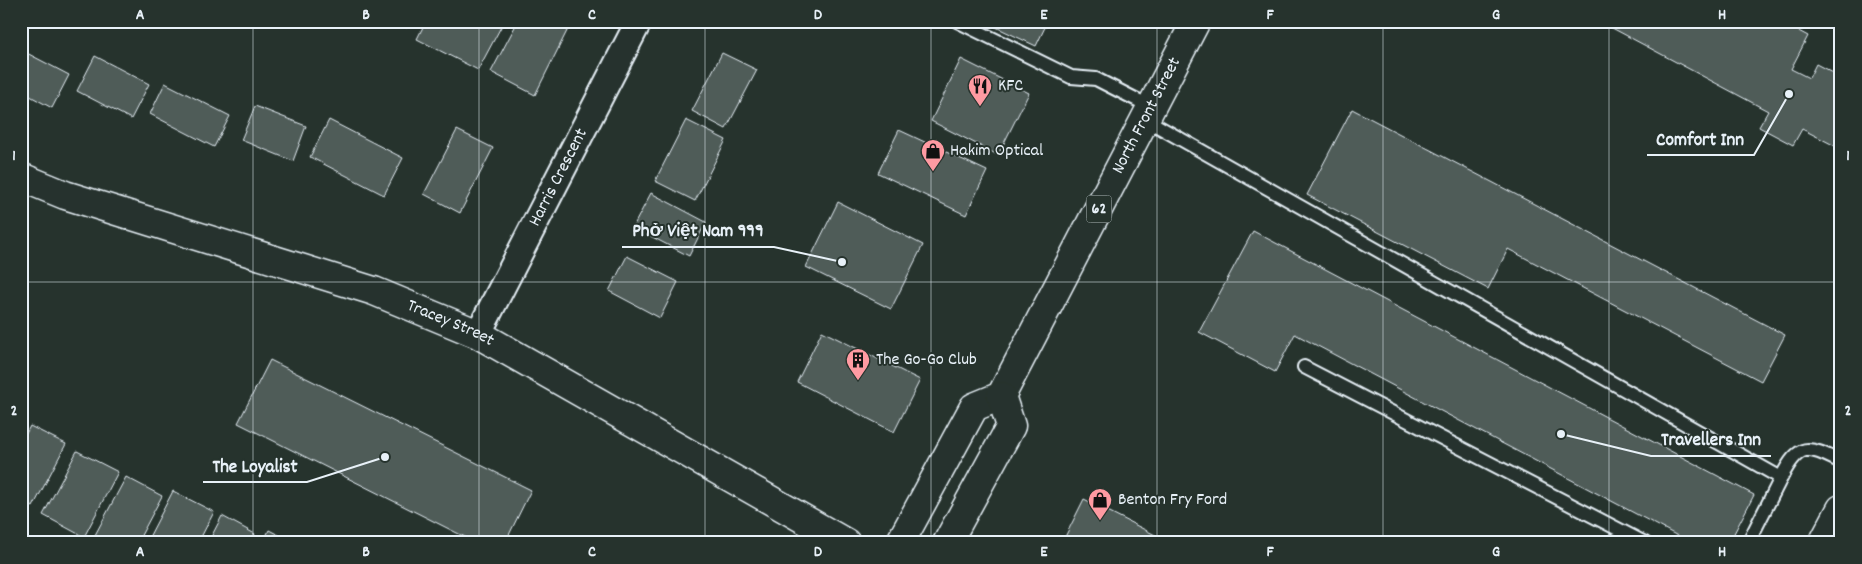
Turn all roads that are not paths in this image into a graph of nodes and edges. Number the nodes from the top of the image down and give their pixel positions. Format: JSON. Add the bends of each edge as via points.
{"nodes":[{"id":1,"x":639,"y":21,"type":"edge"},
{"id":2,"x":957,"y":21,"type":"edge"},
{"id":3,"x":1196,"y":21,"type":"edge"},
{"id":4,"x":1148,"y":113,"type":"junction"},
{"id":5,"x":21,"y":177,"type":"edge"},
{"id":6,"x":478,"y":334,"type":"junction"},
{"id":7,"x":1304,"y":367,"type":"dead end"},
{"id":8,"x":1001,"y":396,"type":"junction"},
{"id":9,"x":1841,"y":462,"type":"edge"},
{"id":10,"x":1781,"y":478,"type":"junction"},
{"id":11,"x":1841,"y":509,"type":"edge"},
{"id":12,"x":846,"y":543,"type":"edge"},
{"id":13,"x":900,"y":543,"type":"edge"},
{"id":14,"x":947,"y":543,"type":"edge"},
{"id":15,"x":1646,"y":543,"type":"edge"},
{"id":16,"x":1748,"y":543,"type":"edge"},
{"id":17,"x":1823,"y":543,"type":"edge"}],
"edges":[{"from":1,"to":6,"type":"street","name":"Harris Crescent"},
{"from":2,"to":4,"type":"lane","via":[[1071,77],[1096,79]]},
{"from":3,"to":4,"type":"street","name":"North Front Street","number":"62"},
{"from":4,"to":8,"type":"street","name":"North Front Street","number":"62"},
{"from":4,"to":10,"type":"lane"},
{"from":5,"to":6,"type":"street","name":"Tracey Street","via":[[65,195],[374,291]]},
{"from":6,"to":12,"type":"street","name":"Tracey Street"},
{"from":7,"to":15,"type":"lane"},
{"from":8,"to":13,"type":"street","via":[[974,407]]},
{"from":8,"to":14,"type":"street","via":[[1012,426]]},
{"from":9,"to":10,"type":"lane","via":[[1814,449],[1800,452],[1790,460]]},
{"from":10,"to":16,"type":"lane"},
{"from":11,"to":17,"type":"street"}]}
